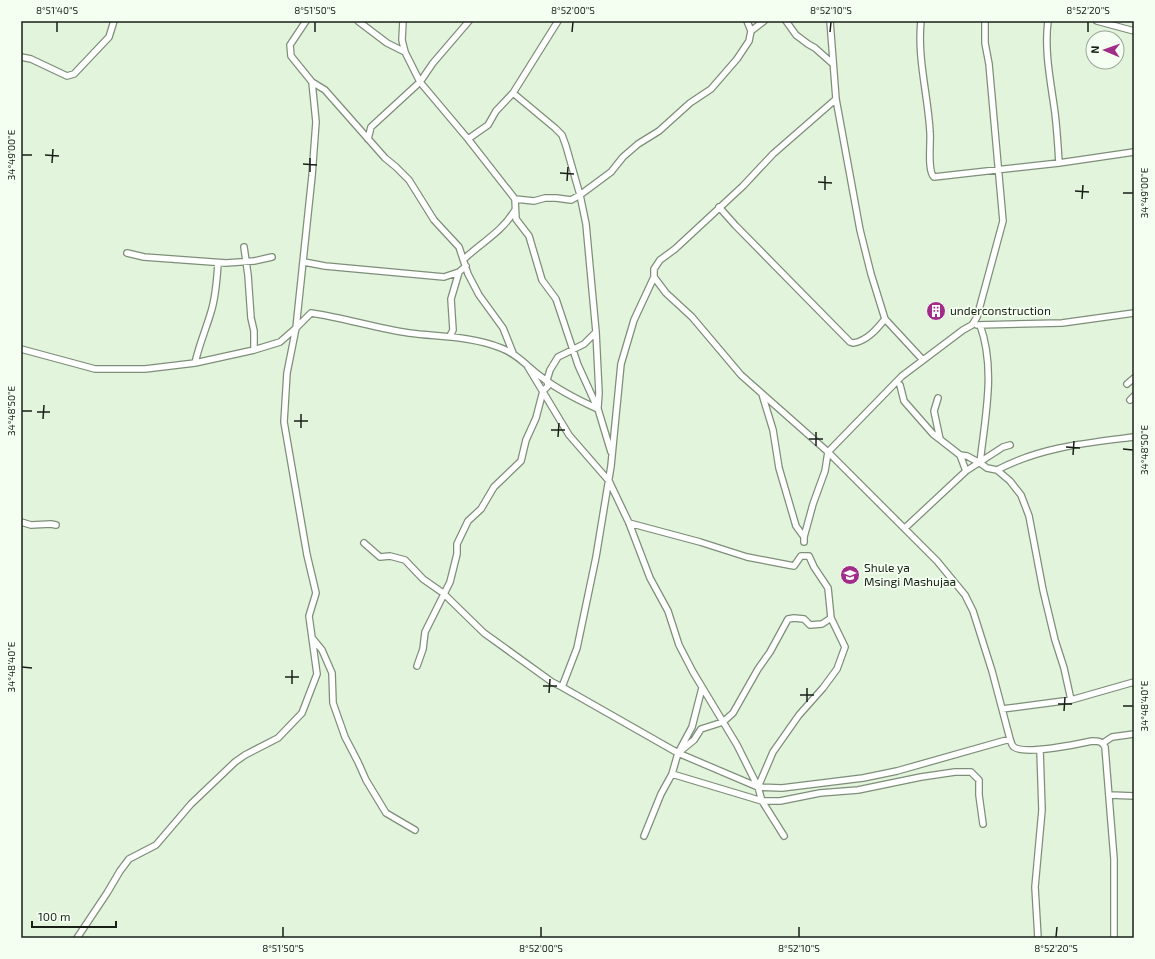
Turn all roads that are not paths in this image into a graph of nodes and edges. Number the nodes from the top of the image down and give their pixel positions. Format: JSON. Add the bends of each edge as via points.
{"nodes":[{"id":1,"x":114,"y":21,"type":"edge"},
{"id":2,"x":306,"y":21,"type":"edge"},
{"id":3,"x":358,"y":21,"type":"edge"},
{"id":4,"x":403,"y":21,"type":"edge"},
{"id":5,"x":470,"y":21,"type":"edge"},
{"id":6,"x":558,"y":21,"type":"edge"},
{"id":7,"x":747,"y":21,"type":"edge"},
{"id":8,"x":764,"y":21,"type":"edge"},
{"id":9,"x":786,"y":21,"type":"edge"},
{"id":10,"x":830,"y":21,"type":"edge"},
{"id":11,"x":920,"y":21,"type":"edge"},
{"id":12,"x":985,"y":21,"type":"edge"},
{"id":13,"x":1048,"y":21,"type":"edge"},
{"id":14,"x":1097,"y":21,"type":"edge"},
{"id":15,"x":751,"y":31,"type":"junction"},
{"id":16,"x":1134,"y":31,"type":"edge"},
{"id":17,"x":405,"y":52,"type":"junction"},
{"id":18,"x":21,"y":57,"type":"edge"},
{"id":19,"x":833,"y":64,"type":"junction"},
{"id":20,"x":312,"y":82,"type":"junction"},
{"id":21,"x":420,"y":82,"type":"junction"},
{"id":22,"x":513,"y":93,"type":"junction"},
{"id":23,"x":836,"y":100,"type":"junction"},
{"id":24,"x":368,"y":139,"type":"junction"},
{"id":25,"x":468,"y":139,"type":"junction"},
{"id":26,"x":1134,"y":152,"type":"edge"},
{"id":27,"x":1060,"y":163,"type":"junction"},
{"id":28,"x":998,"y":170,"type":"junction"},
{"id":29,"x":580,"y":195,"type":"junction"},
{"id":30,"x":515,"y":199,"type":"junction"},
{"id":31,"x":719,"y":207,"type":"junction"},
{"id":32,"x":516,"y":209,"type":"junction"},
{"id":33,"x":244,"y":247,"type":"dead end"},
{"id":34,"x":127,"y":253,"type":"dead end"},
{"id":35,"x":272,"y":257,"type":"dead end"},
{"id":36,"x":464,"y":259,"type":"junction"},
{"id":37,"x":246,"y":262,"type":"junction"},
{"id":38,"x":304,"y":262,"type":"junction"},
{"id":39,"x":218,"y":263,"type":"junction"},
{"id":40,"x":466,"y":266,"type":"junction"},
{"id":41,"x":459,"y":272,"type":"junction"},
{"id":42,"x":654,"y":277,"type":"junction"},
{"id":43,"x":1134,"y":313,"type":"edge"},
{"id":44,"x":885,"y":319,"type":"junction"},
{"id":45,"x":972,"y":325,"type":"junction"},
{"id":46,"x":980,"y":325,"type":"junction"},
{"id":47,"x":296,"y":328,"type":"junction"},
{"id":48,"x":596,"y":332,"type":"junction"},
{"id":49,"x":450,"y":336,"type":"junction"},
{"id":50,"x":21,"y":349,"type":"edge"},
{"id":51,"x":573,"y":349,"type":"junction"},
{"id":52,"x":254,"y":350,"type":"junction"},
{"id":53,"x":513,"y":353,"type":"junction"},
{"id":54,"x":922,"y":359,"type":"junction"},
{"id":55,"x":195,"y":363,"type":"junction"},
{"id":56,"x":526,"y":363,"type":"junction"},
{"id":57,"x":1134,"y":378,"type":"edge"},
{"id":58,"x":546,"y":380,"type":"junction"},
{"id":59,"x":1126,"y":384,"type":"dead end"},
{"id":60,"x":900,"y":385,"type":"dead end"},
{"id":61,"x":543,"y":391,"type":"junction"},
{"id":62,"x":762,"y":394,"type":"junction"},
{"id":63,"x":938,"y":398,"type":"dead end"},
{"id":64,"x":598,"y":409,"type":"junction"},
{"id":65,"x":1134,"y":437,"type":"edge"},
{"id":66,"x":940,"y":439,"type":"junction"},
{"id":67,"x":1010,"y":445,"type":"dead end"},
{"id":68,"x":828,"y":452,"type":"junction"},
{"id":69,"x":612,"y":455,"type":"junction"},
{"id":70,"x":960,"y":455,"type":"junction"},
{"id":71,"x":980,"y":463,"type":"junction"},
{"id":72,"x":997,"y":470,"type":"junction"},
{"id":73,"x":966,"y":471,"type":"junction"},
{"id":74,"x":609,"y":481,"type":"junction"},
{"id":75,"x":21,"y":522,"type":"edge"},
{"id":76,"x":629,"y":523,"type":"junction"},
{"id":77,"x":56,"y":525,"type":"dead end"},
{"id":78,"x":905,"y":528,"type":"junction"},
{"id":79,"x":364,"y":543,"type":"dead end"},
{"id":80,"x":443,"y":593,"type":"junction"},
{"id":81,"x":831,"y":618,"type":"junction"},
{"id":82,"x":312,"y":638,"type":"junction"},
{"id":83,"x":417,"y":666,"type":"dead end"},
{"id":84,"x":1134,"y":682,"type":"edge"},
{"id":85,"x":562,"y":687,"type":"junction"},
{"id":86,"x":702,"y":688,"type":"junction"},
{"id":87,"x":1071,"y":700,"type":"junction"},
{"id":88,"x":1002,"y":709,"type":"junction"},
{"id":89,"x":723,"y":722,"type":"junction"},
{"id":90,"x":1134,"y":734,"type":"edge"},
{"id":91,"x":1010,"y":739,"type":"junction"},
{"id":92,"x":1103,"y":743,"type":"junction"},
{"id":93,"x":1040,"y":750,"type":"junction"},
{"id":94,"x":678,"y":754,"type":"junction"},
{"id":95,"x":672,"y":774,"type":"junction"},
{"id":96,"x":758,"y":787,"type":"junction"},
{"id":97,"x":1110,"y":795,"type":"junction"},
{"id":98,"x":1134,"y":796,"type":"edge"},
{"id":99,"x":762,"y":802,"type":"junction"},
{"id":100,"x":983,"y":824,"type":"dead end"},
{"id":101,"x":415,"y":830,"type":"dead end"},
{"id":102,"x":644,"y":836,"type":"dead end"},
{"id":103,"x":784,"y":836,"type":"dead end"},
{"id":104,"x":77,"y":938,"type":"edge"},
{"id":105,"x":1038,"y":938,"type":"edge"},
{"id":106,"x":1114,"y":938,"type":"edge"}],
"edges":[{"from":1,"to":18,"type":"street","via":[[109,37],[74,74],[67,76]]},
{"from":2,"to":20,"type":"street","via":[[290,45],[291,56]]},
{"from":3,"to":17,"type":"street","via":[[387,43]]},
{"from":4,"to":17,"type":"street","via":[[402,40]]},
{"from":5,"to":21,"type":"street","via":[[433,62]]},
{"from":6,"to":22,"type":"street"},
{"from":7,"to":15,"type":"street"},
{"from":8,"to":15,"type":"street"},
{"from":9,"to":19,"type":"street","via":[[796,35]]},
{"from":10,"to":19,"type":"street"},
{"from":11,"to":28,"type":"street","via":[[932,175],[938,177]]},
{"from":12,"to":28,"type":"street"},
{"from":13,"to":27,"type":"street","via":[[1048,62]]},
{"from":14,"to":16,"type":"street"},
{"from":15,"to":29,"type":"street","via":[[749,41],[738,59],[711,89],[690,102],[659,131],[638,144],[611,172]]},
{"from":17,"to":21,"type":"street"},
{"from":19,"to":23,"type":"street"},
{"from":20,"to":24,"type":"street","via":[[325,90]]},
{"from":20,"to":38,"type":"street","via":[[316,122]]},
{"from":21,"to":24,"type":"street","via":[[371,127]]},
{"from":21,"to":25,"type":"street"},
{"from":22,"to":25,"type":"street","via":[[496,111],[488,125]]},
{"from":22,"to":29,"type":"street","via":[[562,135]]},
{"from":23,"to":31,"type":"street","via":[[773,154]]},
{"from":23,"to":44,"type":"street","via":[[860,230]]},
{"from":24,"to":36,"type":"street","via":[[408,180],[434,220],[459,247]]},
{"from":25,"to":30,"type":"street"},
{"from":26,"to":27,"type":"street"},
{"from":27,"to":28,"type":"street"},
{"from":28,"to":45,"type":"street","via":[[1003,221],[977,317]]},
{"from":29,"to":30,"type":"street","via":[[572,200]]},
{"from":29,"to":48,"type":"street","via":[[586,224]]},
{"from":30,"to":32,"type":"street"},
{"from":31,"to":42,"type":"street","via":[[660,260],[654,269]]},
{"from":31,"to":44,"type":"street","via":[[850,342],[863,340]]},
{"from":32,"to":36,"type":"street","via":[[498,232]]},
{"from":32,"to":51,"type":"street","via":[[516,219],[529,236],[542,280],[556,299]]},
{"from":33,"to":37,"type":"street"},
{"from":34,"to":39,"type":"street","via":[[144,257]]},
{"from":35,"to":37,"type":"street"},
{"from":36,"to":40,"type":"street"},
{"from":37,"to":39,"type":"street"},
{"from":37,"to":52,"type":"street"},
{"from":38,"to":41,"type":"street","via":[[444,277]]},
{"from":38,"to":47,"type":"street"},
{"from":39,"to":55,"type":"street","via":[[211,312]]},
{"from":40,"to":41,"type":"street"},
{"from":40,"to":53,"type":"street","via":[[479,295],[503,328]]},
{"from":41,"to":49,"type":"street","via":[[451,299],[453,330]]},
{"from":42,"to":62,"type":"street","via":[[741,375]]},
{"from":42,"to":69,"type":"street","via":[[634,320],[621,364]]},
{"from":43,"to":46,"type":"street","via":[[1062,323]]},
{"from":44,"to":54,"type":"street"},
{"from":45,"to":46,"type":"street"},
{"from":45,"to":54,"type":"street"},
{"from":46,"to":71,"type":"street","via":[[989,366]]},
{"from":47,"to":49,"type":"street","via":[[311,313],[409,333]]},
{"from":47,"to":52,"type":"street","via":[[280,342]]},
{"from":47,"to":82,"type":"street","via":[[287,374],[284,422],[316,593],[309,616]]},
{"from":48,"to":51,"type":"street","via":[[584,344]]},
{"from":48,"to":64,"type":"street"},
{"from":49,"to":53,"type":"street","via":[[482,341]]},
{"from":50,"to":55,"type":"street","via":[[95,368],[145,369]]},
{"from":51,"to":58,"type":"street","via":[[558,357]]},
{"from":51,"to":64,"type":"street"},
{"from":52,"to":55,"type":"street"},
{"from":53,"to":56,"type":"street"},
{"from":54,"to":68,"type":"street"},
{"from":56,"to":58,"type":"street"},
{"from":56,"to":61,"type":"street"},
{"from":57,"to":59,"type":"street"},
{"from":58,"to":61,"type":"street","via":[[548,386]]},
{"from":58,"to":64,"type":"street"},
{"from":60,"to":66,"type":"street","via":[[904,401]]},
{"from":61,"to":74,"type":"street","via":[[569,435]]},
{"from":61,"to":80,"type":"street","via":[[521,461],[494,487],[481,509],[468,521],[457,544],[450,582]]},
{"from":62,"to":68,"type":"street"},
{"from":62,"to":68,"type":"street","via":[[773,430],[778,468],[796,526],[804,539],[825,471]]},
{"from":63,"to":66,"type":"street","via":[[934,411]]},
{"from":64,"to":69,"type":"street"},
{"from":65,"to":72,"type":"street","via":[[1071,445],[1037,453],[1015,460]]},
{"from":66,"to":70,"type":"street"},
{"from":67,"to":71,"type":"street"},
{"from":68,"to":78,"type":"street"},
{"from":69,"to":74,"type":"street"},
{"from":70,"to":71,"type":"street"},
{"from":70,"to":73,"type":"street"},
{"from":71,"to":72,"type":"street"},
{"from":71,"to":73,"type":"street"},
{"from":72,"to":87,"type":"street","via":[[1021,494],[1029,516],[1043,590]]},
{"from":73,"to":78,"type":"street"},
{"from":74,"to":76,"type":"street"},
{"from":74,"to":85,"type":"street","via":[[582,628]]},
{"from":75,"to":77,"type":"street","via":[[31,525]]},
{"from":76,"to":81,"type":"street","via":[[747,557],[794,566],[801,556],[809,556],[828,588]]},
{"from":76,"to":86,"type":"street","via":[[650,578],[668,611],[679,645]]},
{"from":78,"to":88,"type":"street","via":[[966,595]]},
{"from":79,"to":80,"type":"street","via":[[380,557],[390,556],[405,560],[423,579]]},
{"from":80,"to":83,"type":"street","via":[[425,632]]},
{"from":80,"to":85,"type":"street","via":[[484,633]]},
{"from":81,"to":89,"type":"street","via":[[822,624],[810,625],[804,619],[788,619],[733,713]]},
{"from":81,"to":96,"type":"street","via":[[845,647],[837,669],[772,752]]},
{"from":82,"to":101,"type":"street","via":[[322,650],[332,673],[334,703],[345,737],[366,780],[386,813]]},
{"from":82,"to":104,"type":"street","via":[[317,674],[302,713],[278,738],[234,762],[191,804],[156,845],[129,859]]},
{"from":84,"to":87,"type":"street"},
{"from":85,"to":94,"type":"street"},
{"from":86,"to":89,"type":"street"},
{"from":86,"to":94,"type":"street","via":[[692,727]]},
{"from":87,"to":88,"type":"street"},
{"from":88,"to":91,"type":"street"},
{"from":89,"to":94,"type":"street","via":[[701,730]]},
{"from":89,"to":96,"type":"street"},
{"from":90,"to":92,"type":"street","via":[[1112,737]]},
{"from":91,"to":93,"type":"street","via":[[1013,747],[1019,750]]},
{"from":91,"to":96,"type":"street","via":[[863,778],[782,788]]},
{"from":92,"to":93,"type":"street","via":[[1092,741]]},
{"from":92,"to":97,"type":"street"},
{"from":93,"to":105,"type":"street","via":[[1042,810],[1035,887]]},
{"from":94,"to":95,"type":"street"},
{"from":94,"to":96,"type":"street"},
{"from":95,"to":99,"type":"street"},
{"from":95,"to":102,"type":"street"},
{"from":96,"to":99,"type":"street"},
{"from":97,"to":98,"type":"street"},
{"from":97,"to":106,"type":"street","via":[[1114,858]]},
{"from":99,"to":100,"type":"street","via":[[858,790],[955,772],[971,772],[979,780]]},
{"from":99,"to":103,"type":"street"}]}
